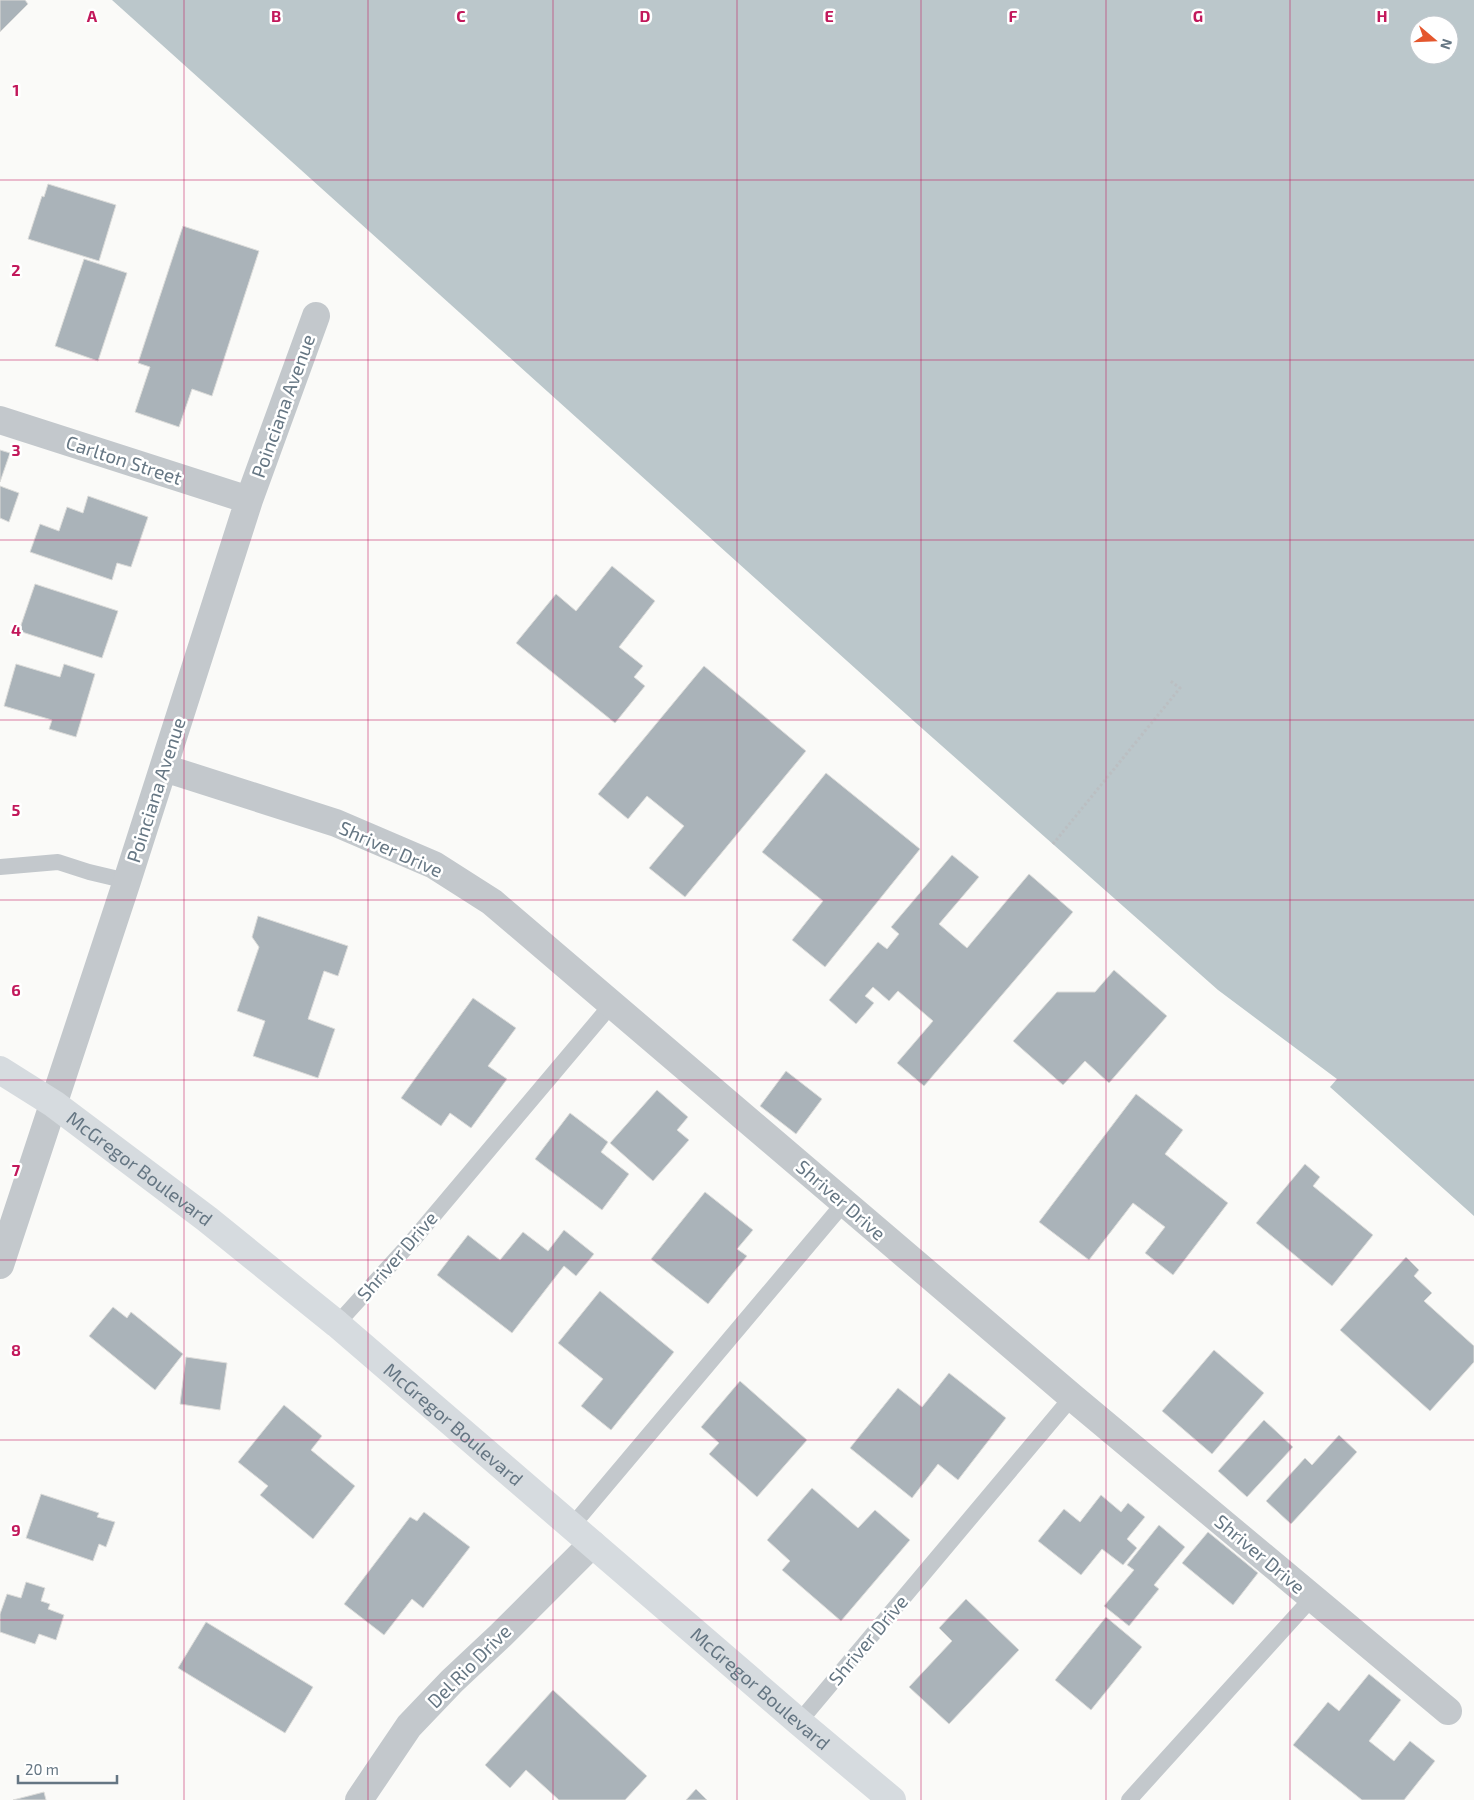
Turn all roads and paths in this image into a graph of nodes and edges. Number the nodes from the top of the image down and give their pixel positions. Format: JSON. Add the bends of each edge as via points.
{"nodes":[{"id":1,"x":316,"y":316,"type":"dead end"},
{"id":2,"x":0,"y":420,"type":"edge"},
{"id":3,"x":249,"y":500,"type":"junction"},
{"id":4,"x":1169,"y":680,"type":"dead end"},
{"id":5,"x":164,"y":768,"type":"junction"},
{"id":6,"x":1053,"y":844,"type":"dead end"},
{"id":7,"x":0,"y":867,"type":"edge"},
{"id":8,"x":127,"y":881,"type":"junction"},
{"id":9,"x":612,"y":1004,"type":"junction"},
{"id":10,"x":0,"y":1070,"type":"edge"},
{"id":11,"x":54,"y":1104,"type":"junction"},
{"id":12,"x":844,"y":1203,"type":"junction"},
{"id":13,"x":0,"y":1265,"type":"edge"},
{"id":14,"x":337,"y":1324,"type":"junction"},
{"id":15,"x":1072,"y":1396,"type":"junction"},
{"id":16,"x":572,"y":1526,"type":"junction"},
{"id":17,"x":592,"y":1544,"type":"junction"},
{"id":18,"x":1312,"y":1598,"type":"junction"},
{"id":19,"x":1448,"y":1711,"type":"dead end"},
{"id":20,"x":798,"y":1722,"type":"junction"},
{"id":21,"x":359,"y":1800,"type":"edge"},
{"id":22,"x":892,"y":1800,"type":"edge"},
{"id":23,"x":1129,"y":1800,"type":"edge"}],
"edges":[{"from":1,"to":3,"type":"street","name":"Poinciana Avenue"},
{"from":2,"to":3,"type":"street","name":"Carlton Street"},
{"from":3,"to":5,"type":"street","name":"Poinciana Avenue"},
{"from":4,"to":6,"type":"path","via":[[1180,688]]},
{"from":5,"to":8,"type":"street","name":"Poinciana Avenue"},
{"from":5,"to":9,"type":"street","name":"Shriver Drive","via":[[336,823],[434,865],[492,902]]},
{"from":7,"to":8,"type":"lane","via":[[58,862]]},
{"from":8,"to":11,"type":"street","name":"Poinciana Avenue"},
{"from":9,"to":12,"type":"street","name":"Shriver Drive"},
{"from":9,"to":14,"type":"lane","name":"Shriver Drive","via":[[413,1240]]},
{"from":10,"to":11,"type":"main road","name":"McGregor Boulevard"},
{"from":11,"to":13,"type":"street","name":"Poinciana Avenue"},
{"from":11,"to":14,"type":"main road","name":"McGregor Boulevard","via":[[208,1219]]},
{"from":12,"to":15,"type":"street","name":"Shriver Drive"},
{"from":12,"to":16,"type":"lane"},
{"from":14,"to":16,"type":"main road","name":"McGregor Boulevard"},
{"from":15,"to":18,"type":"street","name":"Shriver Drive"},
{"from":15,"to":20,"type":"lane","name":"Shriver Drive"},
{"from":16,"to":17,"type":"main road","name":"McGregor Boulevard"},
{"from":17,"to":20,"type":"main road","name":"McGregor Boulevard"},
{"from":17,"to":21,"type":"street","name":"Del Rio Drive","via":[[409,1726]]},
{"from":18,"to":19,"type":"street","name":"Shriver Drive"},
{"from":18,"to":23,"type":"lane"},
{"from":20,"to":22,"type":"main road","name":"McGregor Boulevard"}]}
